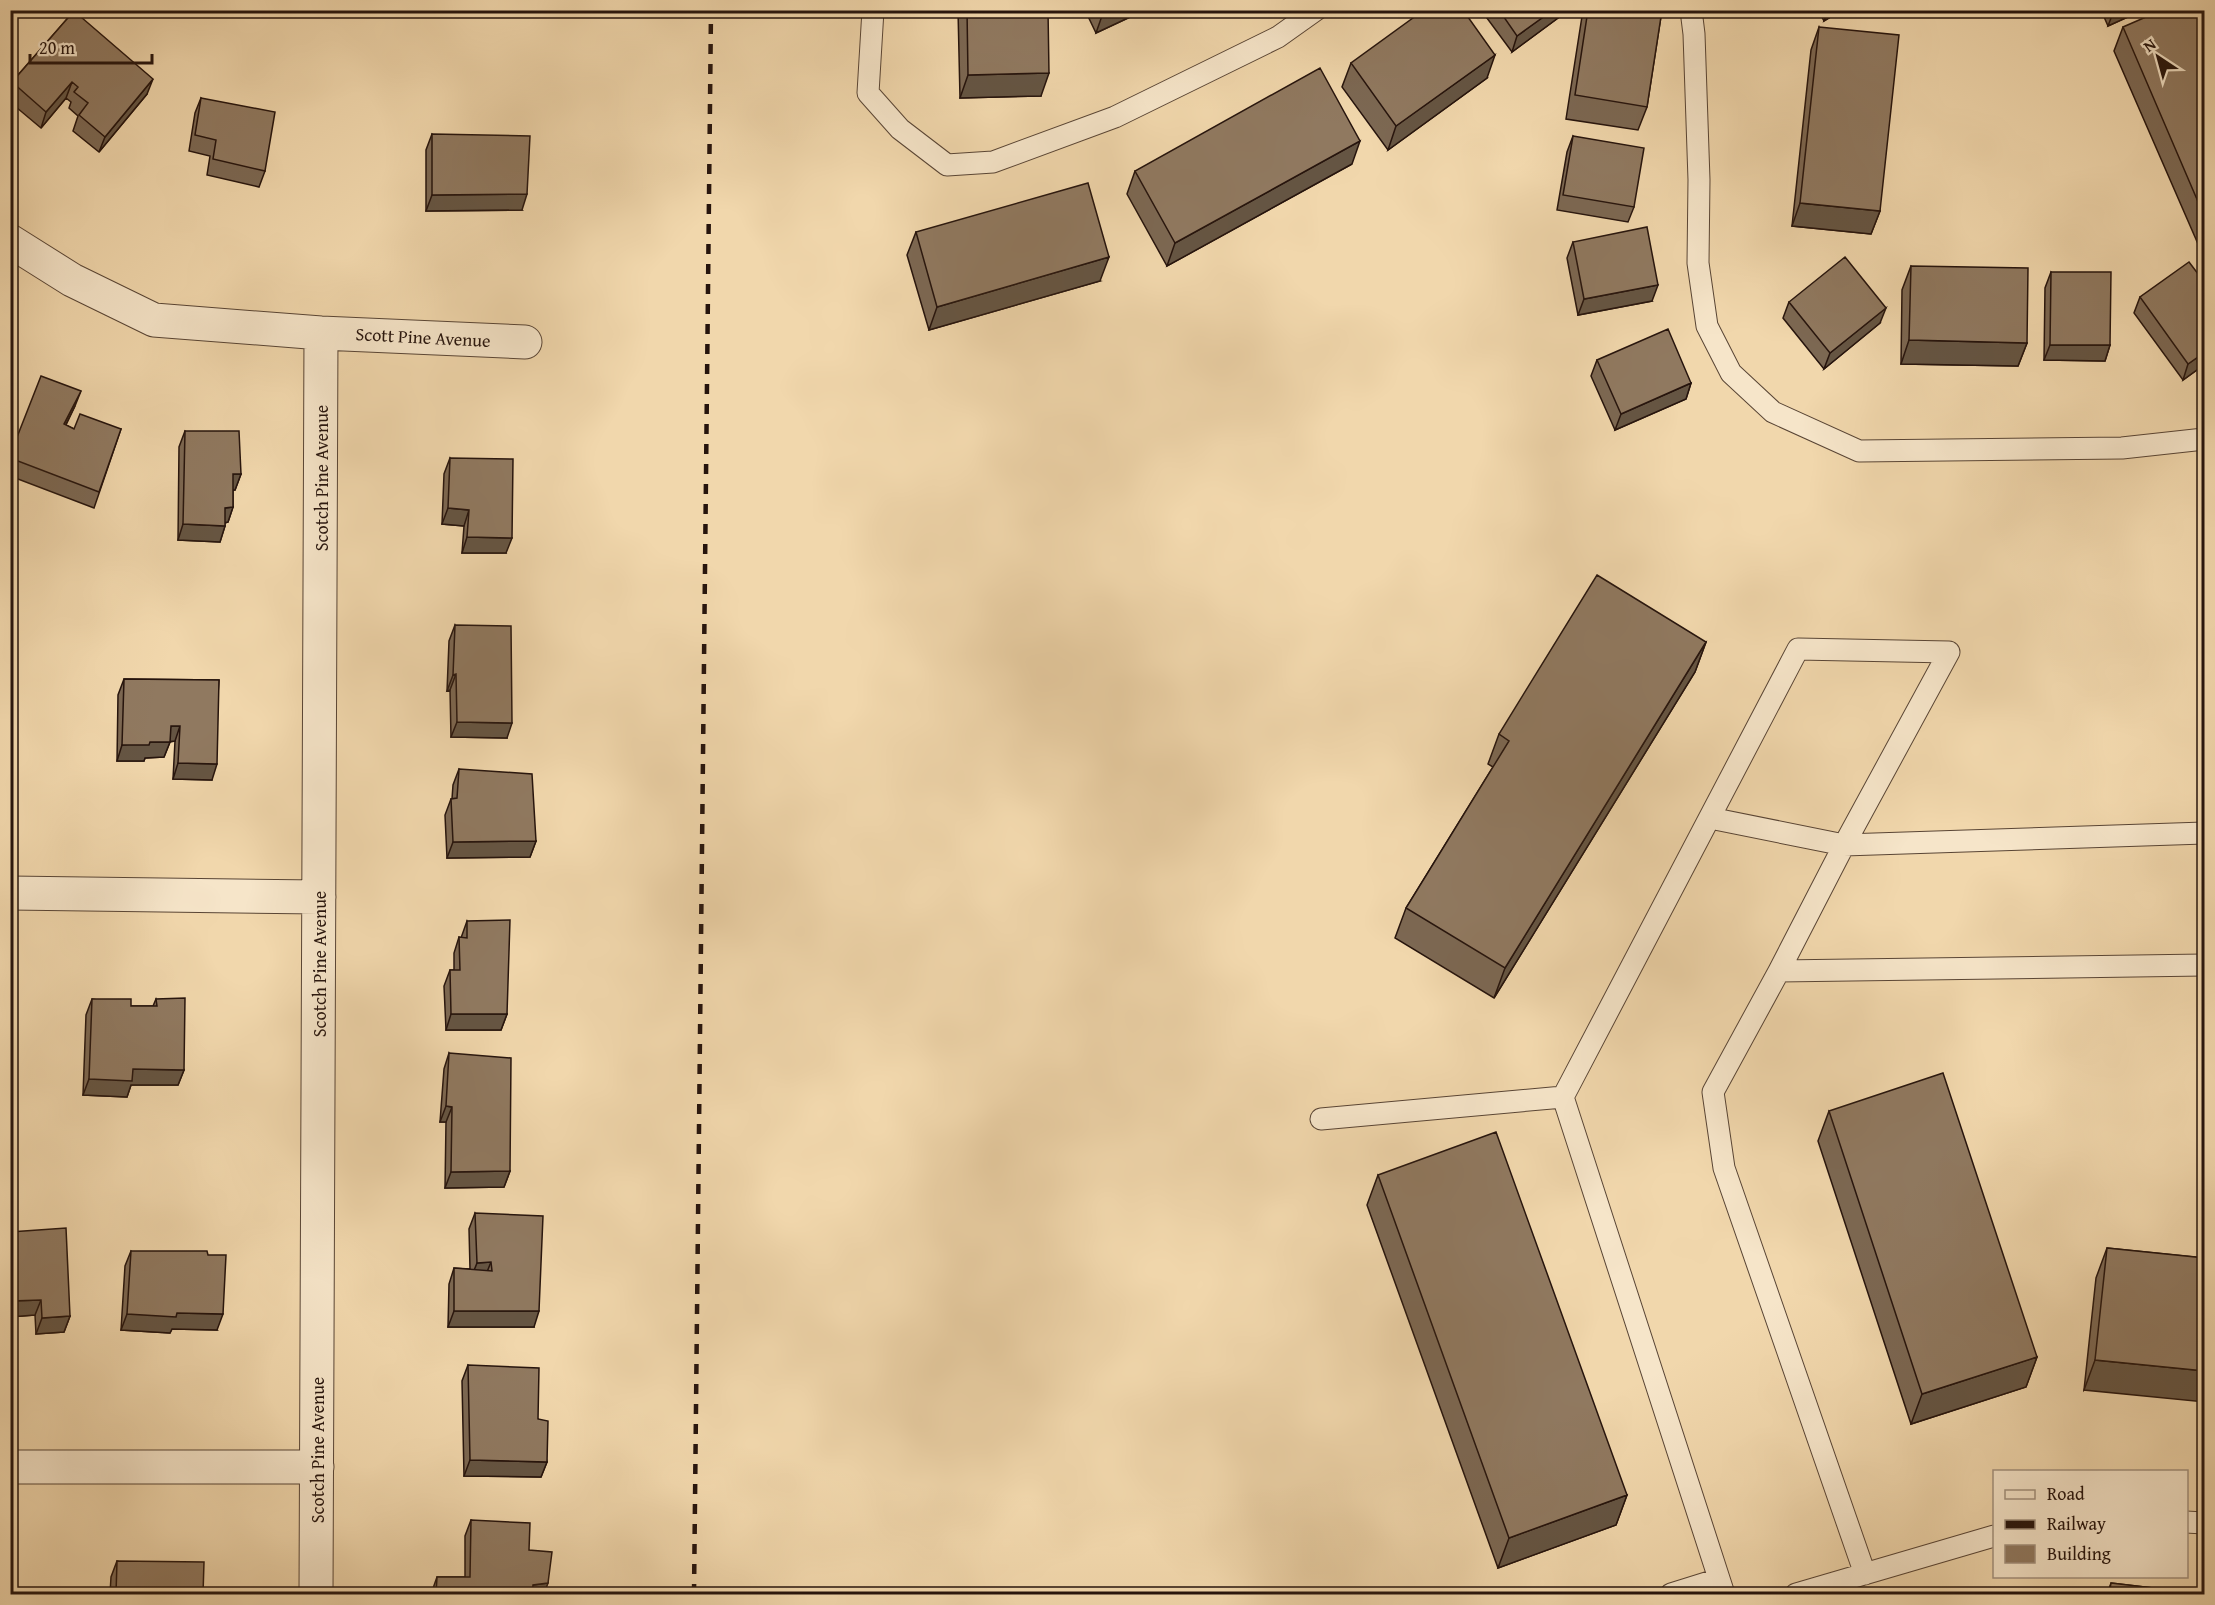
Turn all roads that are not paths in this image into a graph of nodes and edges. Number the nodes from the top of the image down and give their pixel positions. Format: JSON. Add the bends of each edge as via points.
{"nodes":[{"id":1,"x":873,"y":10,"type":"edge"},
{"id":2,"x":1316,"y":10,"type":"edge"},
{"id":3,"x":1690,"y":10,"type":"edge"},
{"id":4,"x":10,"y":240,"type":"edge"},
{"id":5,"x":321,"y":333,"type":"junction"},
{"id":6,"x":525,"y":342,"type":"dead end"},
{"id":7,"x":2205,"y":440,"type":"edge"},
{"id":8,"x":1710,"y":818,"type":"junction"},
{"id":9,"x":2205,"y":833,"type":"edge"},
{"id":10,"x":1844,"y":845,"type":"junction"},
{"id":11,"x":10,"y":893,"type":"edge"},
{"id":12,"x":319,"y":897,"type":"junction"},
{"id":13,"x":2205,"y":965,"type":"edge"},
{"id":14,"x":1779,"y":971,"type":"junction"},
{"id":15,"x":1563,"y":1097,"type":"junction"},
{"id":16,"x":1322,"y":1119,"type":"dead end"},
{"id":17,"x":10,"y":1467,"type":"edge"},
{"id":18,"x":317,"y":1467,"type":"junction"},
{"id":19,"x":2188,"y":1522,"type":"edge"},
{"id":20,"x":2205,"y":1523,"type":"edge"},
{"id":21,"x":1993,"y":1537,"type":"edge"},
{"id":22,"x":1865,"y":1574,"type":"junction"},
{"id":23,"x":1721,"y":1587,"type":"edge"},
{"id":24,"x":316,"y":1594,"type":"edge"},
{"id":25,"x":1671,"y":1594,"type":"edge"},
{"id":26,"x":1796,"y":1594,"type":"edge"}],
"edges":[{"from":1,"to":2,"type":"lane","via":[[868,93],[900,129],[947,165],[993,162],[1115,117],[1278,37]]},
{"from":3,"to":7,"type":"lane","via":[[1699,180],[1698,263],[1707,326],[1731,373],[1773,412],[1859,451],[2122,448]]},
{"from":4,"to":5,"type":"street","name":"Scott Pine Avenue","via":[[72,280],[154,320]]},
{"from":5,"to":6,"type":"street","name":"Scott Pine Avenue"},
{"from":5,"to":12,"type":"street","name":"Scotch Pine Avenue"},
{"from":8,"to":10,"type":"lane"},
{"from":8,"to":10,"type":"lane","via":[[1798,649],[1949,652]]},
{"from":8,"to":15,"type":"lane"},
{"from":9,"to":10,"type":"lane"},
{"from":10,"to":14,"type":"lane"},
{"from":11,"to":12,"type":"street"},
{"from":12,"to":18,"type":"street","name":"Scotch Pine Avenue"},
{"from":13,"to":14,"type":"lane"},
{"from":14,"to":22,"type":"lane","via":[[1713,1092],[1724,1168]]},
{"from":15,"to":16,"type":"lane"},
{"from":15,"to":23,"type":"lane"},
{"from":17,"to":18,"type":"street"},
{"from":18,"to":24,"type":"street","name":"Scotch Pine Avenue"},
{"from":19,"to":20,"type":"lane"},
{"from":21,"to":22,"type":"lane"},
{"from":22,"to":26,"type":"lane"},
{"from":23,"to":25,"type":"lane"}]}
